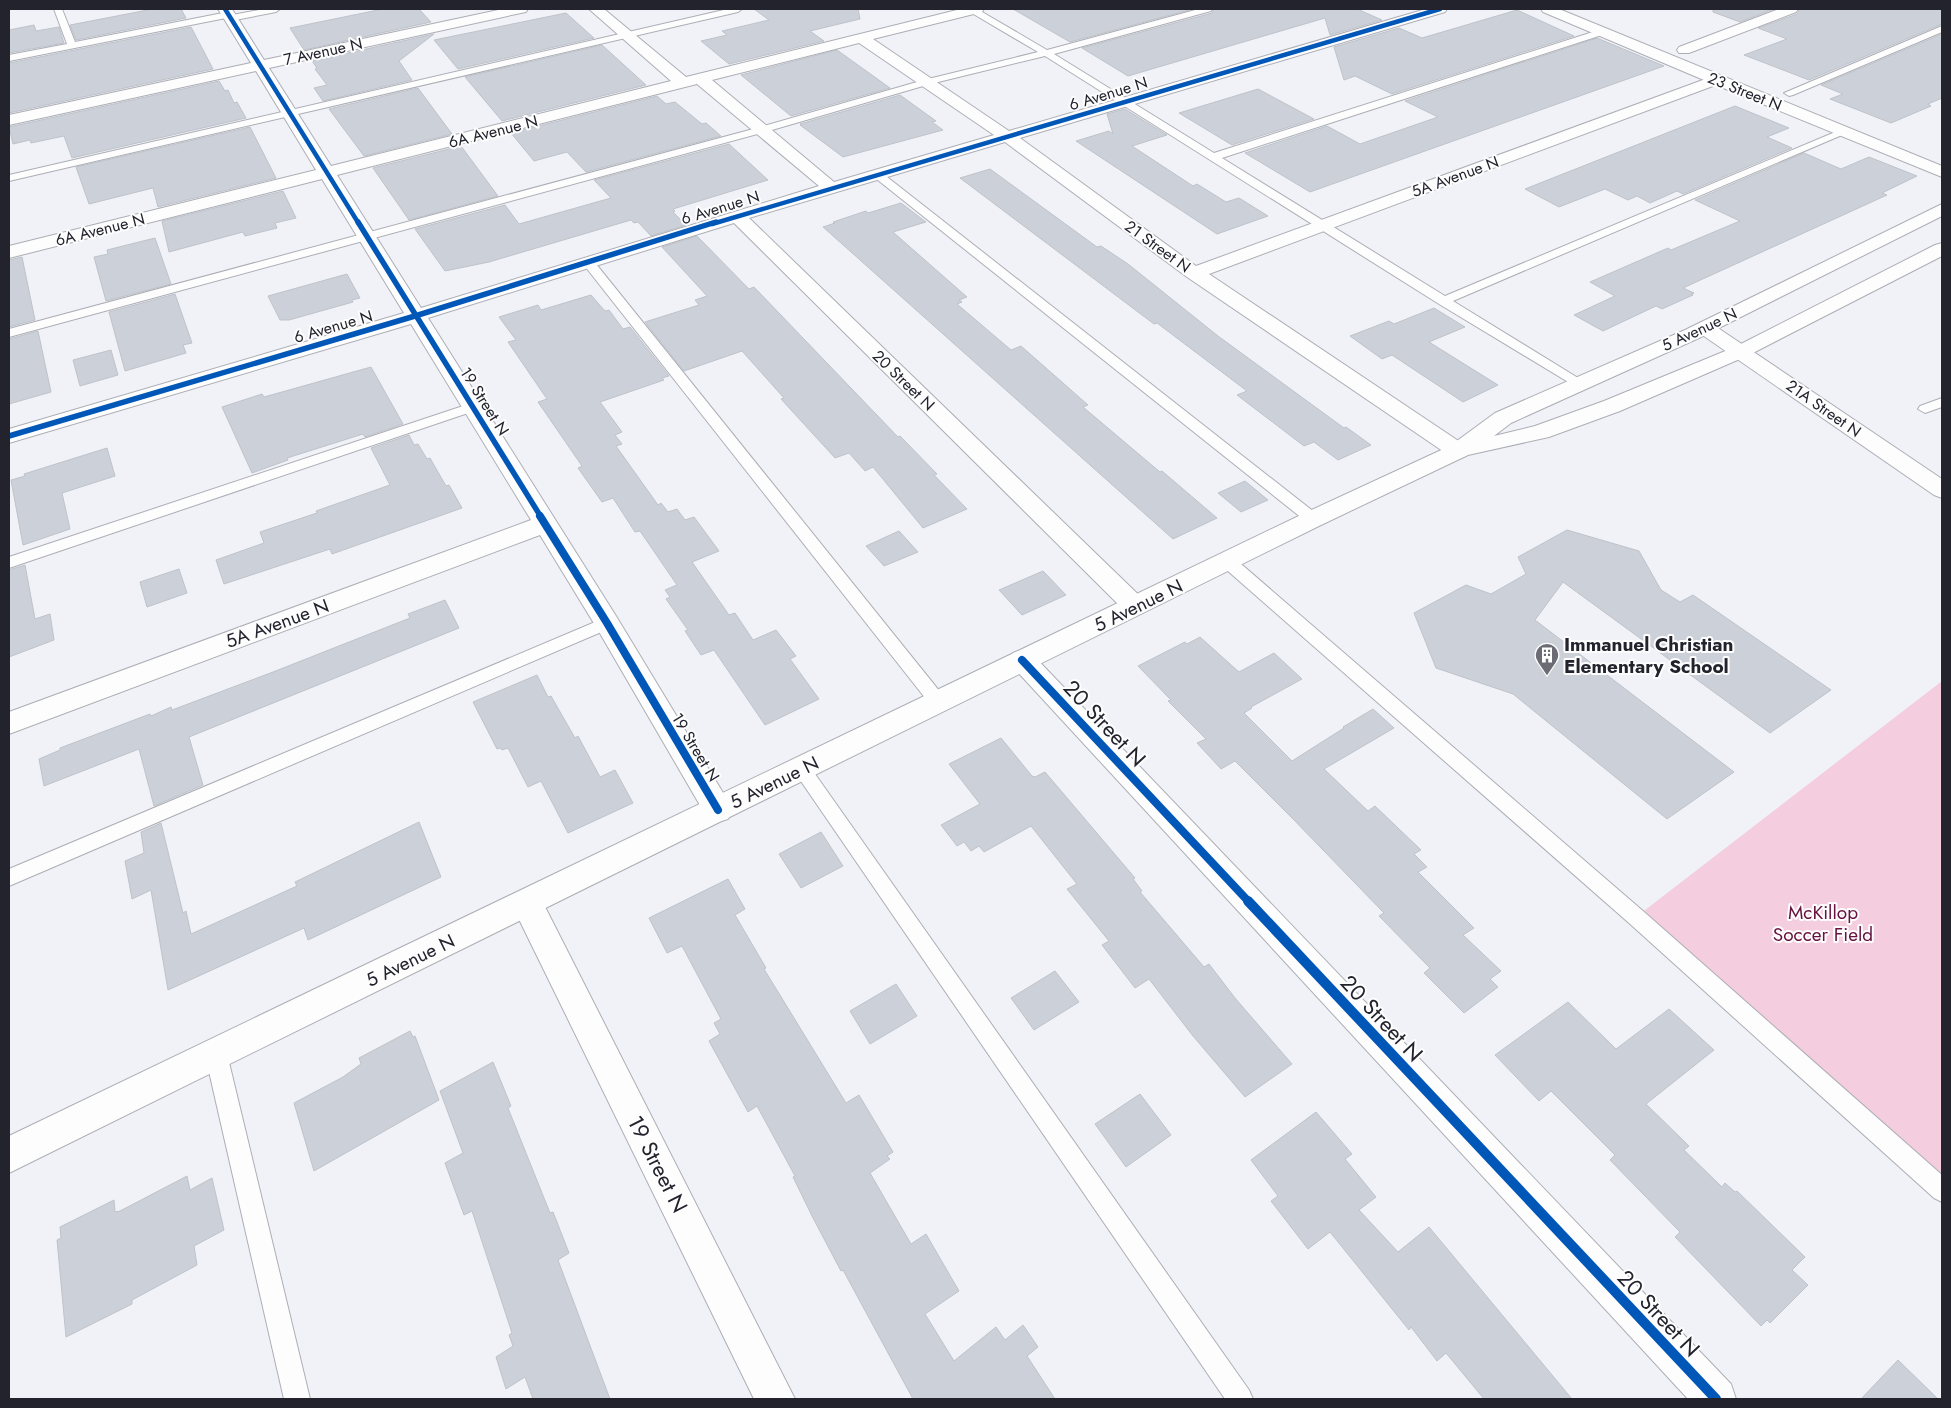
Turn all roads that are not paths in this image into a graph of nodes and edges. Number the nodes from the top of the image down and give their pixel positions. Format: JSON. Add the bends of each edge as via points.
{"nodes":[{"id":1,"x":58,"y":9,"type":"edge"},
{"id":2,"x":276,"y":9,"type":"edge"},
{"id":3,"x":520,"y":9,"type":"edge"},
{"id":4,"x":596,"y":9,"type":"edge"},
{"id":5,"x":738,"y":9,"type":"edge"},
{"id":6,"x":975,"y":9,"type":"edge"},
{"id":7,"x":1208,"y":9,"type":"edge"},
{"id":8,"x":1440,"y":9,"type":"edge"},
{"id":9,"x":1548,"y":9,"type":"edge"},
{"id":10,"x":1579,"y":9,"type":"edge"},
{"id":11,"x":1791,"y":9,"type":"edge"},
{"id":12,"x":228,"y":14,"type":"edge"},
{"id":13,"x":1942,"y":29,"type":"edge"},
{"id":14,"x":1602,"y":32,"type":"junction"},
{"id":15,"x":626,"y":34,"type":"junction"},
{"id":16,"x":860,"y":37,"type":"junction"},
{"id":17,"x":72,"y":46,"type":"junction"},
{"id":18,"x":1684,"y":50,"type":"junction"},
{"id":19,"x":1046,"y":53,"type":"junction"},
{"id":20,"x":1702,"y":57,"type":"dead end"},
{"id":21,"x":9,"y":58,"type":"edge"},
{"id":22,"x":260,"y":65,"type":"junction"},
{"id":23,"x":701,"y":79,"type":"junction"},
{"id":24,"x":1716,"y":80,"type":"junction"},
{"id":25,"x":927,"y":82,"type":"junction"},
{"id":26,"x":683,"y":83,"type":"junction"},
{"id":27,"x":1772,"y":86,"type":"dead end"},
{"id":28,"x":1789,"y":93,"type":"junction"},
{"id":29,"x":1807,"y":100,"type":"dead end"},
{"id":30,"x":1125,"y":102,"type":"junction"},
{"id":31,"x":290,"y":113,"type":"junction"},
{"id":32,"x":9,"y":120,"type":"edge"},
{"id":33,"x":761,"y":130,"type":"junction"},
{"id":34,"x":1844,"y":132,"type":"junction"},
{"id":35,"x":1008,"y":137,"type":"junction"},
{"id":36,"x":1213,"y":157,"type":"junction"},
{"id":37,"x":326,"y":172,"type":"junction"},
{"id":38,"x":1942,"y":172,"type":"edge"},
{"id":39,"x":878,"y":175,"type":"junction"},
{"id":40,"x":9,"y":178,"type":"edge"},
{"id":41,"x":831,"y":188,"type":"junction"},
{"id":42,"x":1942,"y":209,"type":"edge"},
{"id":43,"x":737,"y":216,"type":"junction"},
{"id":44,"x":1321,"y":225,"type":"junction"},
{"id":45,"x":366,"y":237,"type":"junction"},
{"id":46,"x":1941,"y":250,"type":"edge"},
{"id":47,"x":9,"y":252,"type":"edge"},
{"id":48,"x":588,"y":262,"type":"junction"},
{"id":49,"x":1194,"y":273,"type":"junction"},
{"id":50,"x":1443,"y":300,"type":"junction"},
{"id":51,"x":415,"y":316,"type":"junction"},
{"id":52,"x":1705,"y":328,"type":"junction"},
{"id":53,"x":9,"y":333,"type":"edge"},
{"id":54,"x":1742,"y":352,"type":"junction"},
{"id":55,"x":1578,"y":384,"type":"junction"},
{"id":56,"x":1942,"y":402,"type":"edge"},
{"id":57,"x":472,"y":407,"type":"junction"},
{"id":58,"x":1925,"y":409,"type":"dead end"},
{"id":59,"x":9,"y":436,"type":"edge"},
{"id":60,"x":1458,"y":451,"type":"junction"},
{"id":61,"x":1942,"y":490,"type":"edge"},
{"id":62,"x":1313,"y":519,"type":"junction"},
{"id":63,"x":545,"y":524,"type":"junction"},
{"id":64,"x":1227,"y":561,"type":"junction"},
{"id":65,"x":9,"y":563,"type":"edge"},
{"id":66,"x":1135,"y":606,"type":"junction"},
{"id":67,"x":607,"y":624,"type":"junction"},
{"id":68,"x":1022,"y":660,"type":"junction"},
{"id":69,"x":938,"y":703,"type":"junction"},
{"id":70,"x":9,"y":723,"type":"edge"},
{"id":71,"x":802,"y":769,"type":"junction"},
{"id":72,"x":718,"y":810,"type":"junction"},
{"id":73,"x":9,"y":878,"type":"edge"},
{"id":74,"x":527,"y":903,"type":"junction"},
{"id":75,"x":216,"y":1054,"type":"junction"},
{"id":76,"x":9,"y":1154,"type":"edge"},
{"id":77,"x":1942,"y":1190,"type":"edge"},
{"id":78,"x":298,"y":1399,"type":"edge"},
{"id":79,"x":775,"y":1399,"type":"edge"},
{"id":80,"x":1240,"y":1399,"type":"edge"},
{"id":81,"x":1716,"y":1399,"type":"edge"}],
"edges":[{"from":1,"to":17,"type":"lane"},
{"from":2,"to":12,"type":"lane"},
{"from":3,"to":22,"type":"street","name":"7 Avenue N"},
{"from":4,"to":15,"type":"street"},
{"from":5,"to":15,"type":"lane"},
{"from":6,"to":16,"type":"street","name":"6A Avenue N"},
{"from":6,"to":19,"type":"lane"},
{"from":7,"to":19,"type":"lane"},
{"from":8,"to":30,"type":"street","name":"6 Avenue N"},
{"from":9,"to":14,"type":"street","name":"23 Street N"},
{"from":10,"to":18,"type":"street","name":"23 Street N"},
{"from":11,"to":18,"type":"street"},
{"from":12,"to":17,"type":"lane"},
{"from":12,"to":22,"type":"street","name":"19 Street N"},
{"from":13,"to":28,"type":"lane"},
{"from":14,"to":24,"type":"street","name":"23 Street N"},
{"from":14,"to":36,"type":"lane"},
{"from":15,"to":26,"type":"street"},
{"from":15,"to":31,"type":"lane"},
{"from":16,"to":23,"type":"street","name":"6A Avenue N"},
{"from":16,"to":25,"type":"street","name":"21 Street N"},
{"from":17,"to":21,"type":"lane"},
{"from":18,"to":20,"type":"street","name":"23 Street N"},
{"from":19,"to":25,"type":"lane"},
{"from":19,"to":30,"type":"lane"},
{"from":22,"to":31,"type":"street","name":"19 Street N"},
{"from":22,"to":32,"type":"street","name":"7 Avenue N"},
{"from":23,"to":26,"type":"street","name":"6A Avenue N"},
{"from":23,"to":33,"type":"street"},
{"from":24,"to":34,"type":"street","name":"23 Street N"},
{"from":24,"to":44,"type":"street","name":"5A Avenue N"},
{"from":25,"to":33,"type":"lane"},
{"from":25,"to":35,"type":"street","name":"21 Street N"},
{"from":26,"to":37,"type":"street","name":"6A Avenue N"},
{"from":27,"to":28,"type":"street","name":"23 Street N"},
{"from":28,"to":29,"type":"street","name":"23 Street N"},
{"from":30,"to":35,"type":"street","name":"6 Avenue N"},
{"from":30,"to":36,"type":"lane"},
{"from":31,"to":37,"type":"street","name":"19 Street N"},
{"from":31,"to":40,"type":"lane"},
{"from":33,"to":41,"type":"street"},
{"from":33,"to":45,"type":"lane"},
{"from":34,"to":38,"type":"street","name":"23 Street N"},
{"from":34,"to":50,"type":"lane"},
{"from":35,"to":39,"type":"street","name":"6 Avenue N"},
{"from":35,"to":49,"type":"street","name":"21 Street N"},
{"from":36,"to":44,"type":"lane"},
{"from":37,"to":45,"type":"street","name":"19 Street N"},
{"from":37,"to":47,"type":"street","name":"6A Avenue N"},
{"from":39,"to":41,"type":"street","name":"6 Avenue N"},
{"from":39,"to":62,"type":"lane"},
{"from":41,"to":43,"type":"street","name":"6 Avenue N"},
{"from":42,"to":52,"type":"street","name":"5 Avenue N"},
{"from":43,"to":48,"type":"street","name":"6 Avenue N"},
{"from":43,"to":66,"type":"street","name":"20 Street N"},
{"from":44,"to":49,"type":"street","name":"5A Avenue N"},
{"from":44,"to":50,"type":"lane"},
{"from":45,"to":51,"type":"street","name":"19 Street N"},
{"from":45,"to":53,"type":"lane"},
{"from":46,"to":54,"type":"street","name":"5 Avenue N"},
{"from":48,"to":51,"type":"street","name":"6 Avenue N"},
{"from":48,"to":69,"type":"lane"},
{"from":49,"to":60,"type":"street","name":"21 Street N"},
{"from":50,"to":55,"type":"lane"},
{"from":51,"to":57,"type":"street","name":"19 Street N"},
{"from":51,"to":59,"type":"street","name":"6 Avenue N"},
{"from":52,"to":54,"type":"street","name":"21A Street N"},
{"from":52,"to":55,"type":"street","name":"5 Avenue N"},
{"from":54,"to":60,"type":"street","name":"5 Avenue N","via":[[1541,432]]},
{"from":54,"to":61,"type":"street","name":"21A Street N"},
{"from":55,"to":60,"type":"street","name":"5 Avenue N","via":[[1503,418]]},
{"from":56,"to":58,"type":"lane"},
{"from":57,"to":63,"type":"street","name":"19 Street N"},
{"from":57,"to":65,"type":"lane"},
{"from":60,"to":62,"type":"street","name":"5 Avenue N"},
{"from":62,"to":64,"type":"street","name":"5 Avenue N"},
{"from":63,"to":67,"type":"street","name":"19 Street N"},
{"from":63,"to":70,"type":"street","name":"5A Avenue N"},
{"from":64,"to":66,"type":"street","name":"5 Avenue N"},
{"from":64,"to":77,"type":"lane","via":[[1636,917]]},
{"from":66,"to":68,"type":"street","name":"5 Avenue N"},
{"from":67,"to":72,"type":"street","name":"19 Street N"},
{"from":67,"to":73,"type":"lane"},
{"from":68,"to":69,"type":"street","name":"5 Avenue N"},
{"from":68,"to":81,"type":"street","name":"20 Street N"},
{"from":69,"to":71,"type":"street","name":"5 Avenue N"},
{"from":71,"to":72,"type":"street","name":"5 Avenue N"},
{"from":71,"to":80,"type":"lane"},
{"from":72,"to":74,"type":"street","name":"5 Avenue N"},
{"from":74,"to":75,"type":"street","name":"5 Avenue N"},
{"from":74,"to":79,"type":"street","name":"19 Street N"},
{"from":75,"to":76,"type":"street","name":"5 Avenue N"},
{"from":75,"to":78,"type":"lane"}]}
